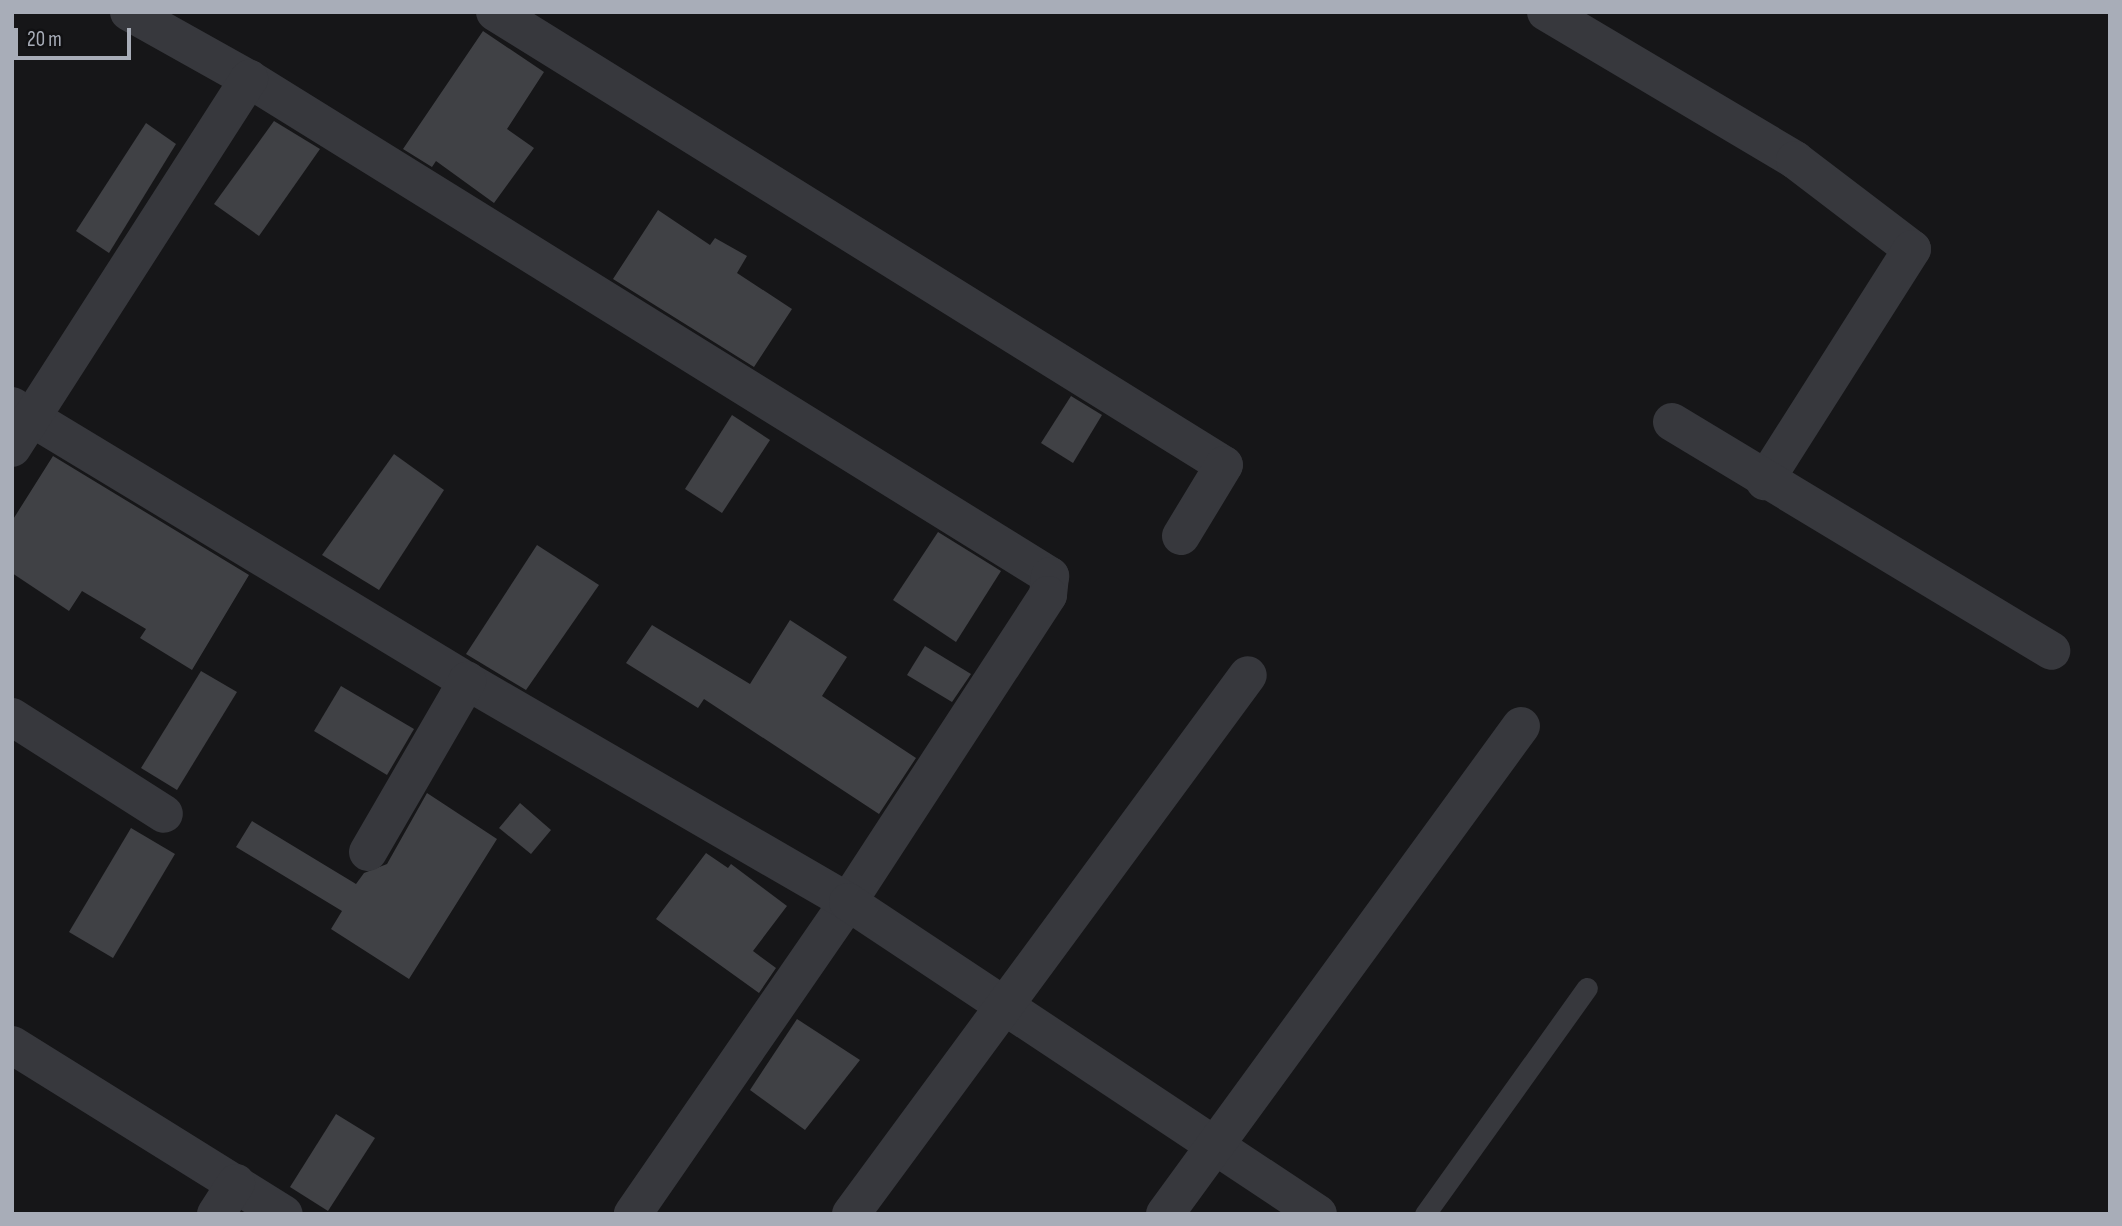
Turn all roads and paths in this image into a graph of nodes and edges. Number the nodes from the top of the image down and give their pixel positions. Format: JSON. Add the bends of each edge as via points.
{"nodes":[{"id":1,"x":129,"y":12,"type":"edge"},
{"id":2,"x":495,"y":12,"type":"edge"},
{"id":3,"x":1546,"y":12,"type":"edge"},
{"id":4,"x":249,"y":79,"type":"junction"},
{"id":5,"x":1672,"y":422,"type":"dead end"},
{"id":6,"x":18,"y":424,"type":"edge"},
{"id":7,"x":1765,"y":481,"type":"junction"},
{"id":8,"x":1181,"y":536,"type":"dead end"},
{"id":9,"x":2051,"y":650,"type":"dead end"},
{"id":10,"x":1248,"y":675,"type":"dead end"},
{"id":11,"x":467,"y":681,"type":"junction"},
{"id":12,"x":12,"y":717,"type":"edge"},
{"id":13,"x":1521,"y":726,"type":"dead end"},
{"id":14,"x":164,"y":814,"type":"dead end"},
{"id":15,"x":368,"y":852,"type":"dead end"},
{"id":16,"x":848,"y":902,"type":"junction"},
{"id":17,"x":1587,"y":988,"type":"dead end"},
{"id":18,"x":1004,"y":1007,"type":"junction"},
{"id":19,"x":12,"y":1045,"type":"edge"},
{"id":20,"x":1219,"y":1144,"type":"junction"},
{"id":21,"x":226,"y":1199,"type":"edge"},
{"id":22,"x":284,"y":1214,"type":"edge"},
{"id":23,"x":633,"y":1214,"type":"edge"},
{"id":24,"x":850,"y":1214,"type":"edge"},
{"id":25,"x":1165,"y":1214,"type":"edge"},
{"id":26,"x":1318,"y":1214,"type":"edge"},
{"id":27,"x":1425,"y":1214,"type":"edge"}],
"edges":[{"from":1,"to":4,"type":"street"},
{"from":2,"to":8,"type":"street","via":[[1224,465]]},
{"from":3,"to":7,"type":"street","via":[[1795,160],[1912,249]]},
{"from":4,"to":6,"type":"street"},
{"from":4,"to":16,"type":"street","via":[[1050,576],[1048,595]]},
{"from":5,"to":7,"type":"street"},
{"from":6,"to":11,"type":"street"},
{"from":7,"to":9,"type":"street"},
{"from":10,"to":18,"type":"street"},
{"from":11,"to":15,"type":"street"},
{"from":11,"to":16,"type":"street"},
{"from":12,"to":14,"type":"street"},
{"from":13,"to":20,"type":"street"},
{"from":16,"to":18,"type":"street"},
{"from":16,"to":23,"type":"street"},
{"from":17,"to":27,"type":"lane"},
{"from":18,"to":20,"type":"street"},
{"from":18,"to":24,"type":"street"},
{"from":19,"to":21,"type":"street"},
{"from":20,"to":25,"type":"street"},
{"from":20,"to":26,"type":"street"},
{"from":21,"to":22,"type":"street"}]}
